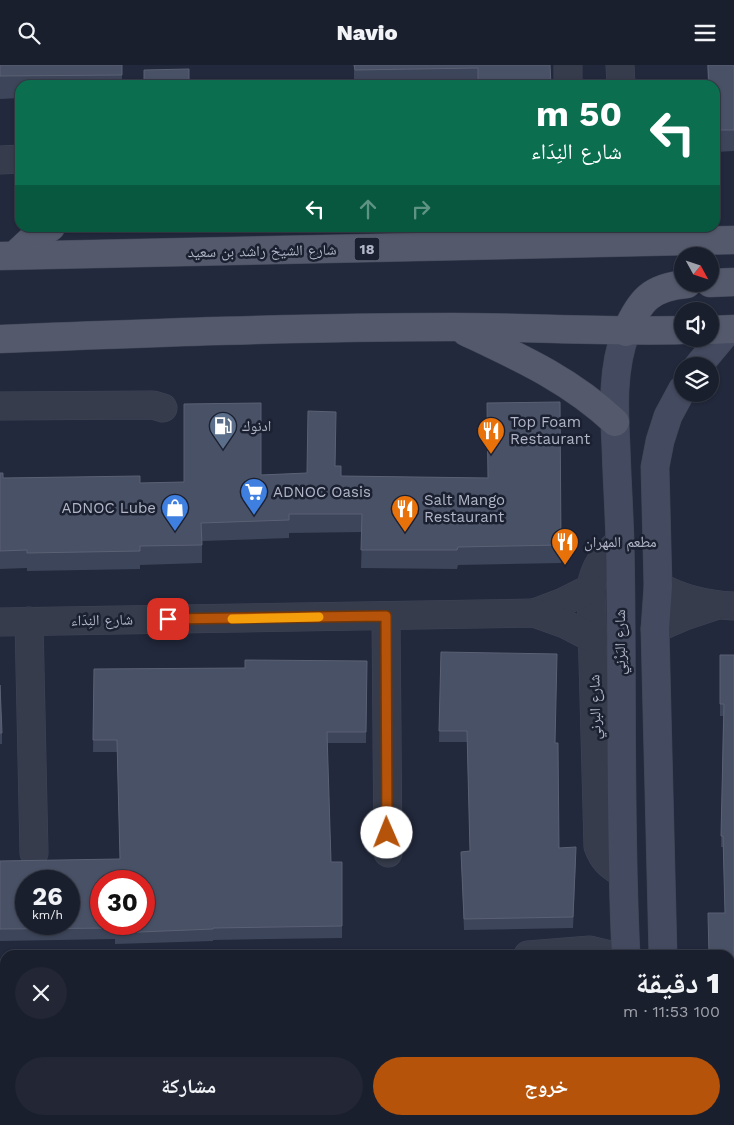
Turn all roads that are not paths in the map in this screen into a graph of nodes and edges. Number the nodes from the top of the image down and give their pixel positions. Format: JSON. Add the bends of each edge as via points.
{"nodes":[{"id":1,"x":568,"y":65,"type":"edge"},
{"id":2,"x":620,"y":65,"type":"edge"},
{"id":3,"x":568,"y":80,"type":"edge"},
{"id":4,"x":621,"y":80,"type":"edge"},
{"id":5,"x":0,"y":159,"type":"edge"},
{"id":6,"x":15,"y":159,"type":"edge"},
{"id":7,"x":44,"y":232,"type":"edge"},
{"id":8,"x":482,"y":232,"type":"edge"},
{"id":9,"x":581,"y":232,"type":"edge"},
{"id":10,"x":667,"y":235,"type":"edge"},
{"id":11,"x":734,"y":240,"type":"edge"},
{"id":12,"x":564,"y":245,"type":"junction"},
{"id":13,"x":500,"y":246,"type":"junction"},
{"id":14,"x":8,"y":256,"type":"edge"},
{"id":15,"x":734,"y":282,"type":"edge"},
{"id":16,"x":719,"y":283,"type":"edge"},
{"id":17,"x":674,"y":285,"type":"edge"},
{"id":18,"x":455,"y":327,"type":"junction"},
{"id":19,"x":724,"y":330,"type":"edge"},
{"id":20,"x":626,"y":331,"type":"junction"},
{"id":21,"x":674,"y":331,"type":"edge"},
{"id":22,"x":0,"y":339,"type":"edge"},
{"id":23,"x":704,"y":357,"type":"edge"},
{"id":24,"x":676,"y":402,"type":"edge"},
{"id":25,"x":0,"y":406,"type":"edge"},
{"id":26,"x":163,"y":408,"type":"dead end"},
{"id":27,"x":615,"y":422,"type":"junction"},
{"id":28,"x":620,"y":542,"type":"junction"},
{"id":29,"x":658,"y":586,"type":"junction"},
{"id":30,"x":591,"y":587,"type":"junction"},
{"id":31,"x":725,"y":606,"type":"edge"},
{"id":32,"x":534,"y":613,"type":"junction"},
{"id":33,"x":386,"y":616,"type":"junction"},
{"id":34,"x":29,"y":621,"type":"junction"},
{"id":35,"x":0,"y":622,"type":"edge"},
{"id":36,"x":655,"y":629,"type":"junction"},
{"id":37,"x":594,"y":639,"type":"junction"},
{"id":38,"x":34,"y":853,"type":"dead end"},
{"id":39,"x":388,"y":853,"type":"dead end"},
{"id":40,"x":622,"y":873,"type":"junction"},
{"id":41,"x":626,"y":950,"type":"edge"},
{"id":42,"x":663,"y":950,"type":"edge"}],
"edges":[{"from":1,"to":3,"type":"street"},
{"from":2,"to":4,"type":"street"},
{"from":5,"to":6,"type":"street"},
{"from":7,"to":14,"type":"main road"},
{"from":8,"to":13,"type":"main road"},
{"from":9,"to":12,"type":"street"},
{"from":10,"to":11,"type":"main road","name":"شارع الشيخ راشد بن سعيد","number":"18"},
{"from":10,"to":12,"type":"main road","name":"شارع الشيخ راشد بن سعيد","number":"18"},
{"from":12,"to":13,"type":"main road","name":"شارع الشيخ راشد بن سعيد","number":"18"},
{"from":13,"to":14,"type":"main road","name":"شارع الشيخ راشد بن سعيد","number":"18"},
{"from":15,"to":16,"type":"main road"},
{"from":17,"to":20,"type":"main road","via":[[658,290],[643,301]]},
{"from":18,"to":20,"type":"main road"},
{"from":18,"to":22,"type":"main road"},
{"from":18,"to":27,"type":"main road","via":[[554,375]]},
{"from":19,"to":23,"type":"street"},
{"from":20,"to":21,"type":"main road"},
{"from":20,"to":27,"type":"street","name":"شارع البَرْنِي","via":[[616,363]]},
{"from":24,"to":29,"type":"street","via":[[660,441],[655,467]]},
{"from":25,"to":26,"type":"street","via":[[153,405]]},
{"from":27,"to":28,"type":"street","name":"شارع البَرْنِي"},
{"from":28,"to":30,"type":"street","name":"شارع البرني","via":[[601,559]]},
{"from":28,"to":40,"type":"street","name":"شارع البَرْنِي"},
{"from":29,"to":31,"type":"street","via":[[686,599]]},
{"from":29,"to":36,"type":"street"},
{"from":30,"to":32,"type":"street","name":"شارع النِدَاء"},
{"from":30,"to":37,"type":"street","name":"شارع البرني"},
{"from":31,"to":36,"type":"street","via":[[685,616]]},
{"from":32,"to":33,"type":"street","name":"شارع النِدَاء"},
{"from":32,"to":37,"type":"street","name":"شارع النِدَاء"},
{"from":33,"to":34,"type":"street","name":"شارع النِدَاء"},
{"from":33,"to":39,"type":"street"},
{"from":34,"to":35,"type":"street","name":"شارع النِدَاء"},
{"from":34,"to":38,"type":"street"},
{"from":36,"to":42,"type":"street"},
{"from":37,"to":40,"type":"street","name":"شارع البرني","via":[[598,846],[609,865]]},
{"from":40,"to":41,"type":"street","name":"شارع البَرْنِي"}]}
